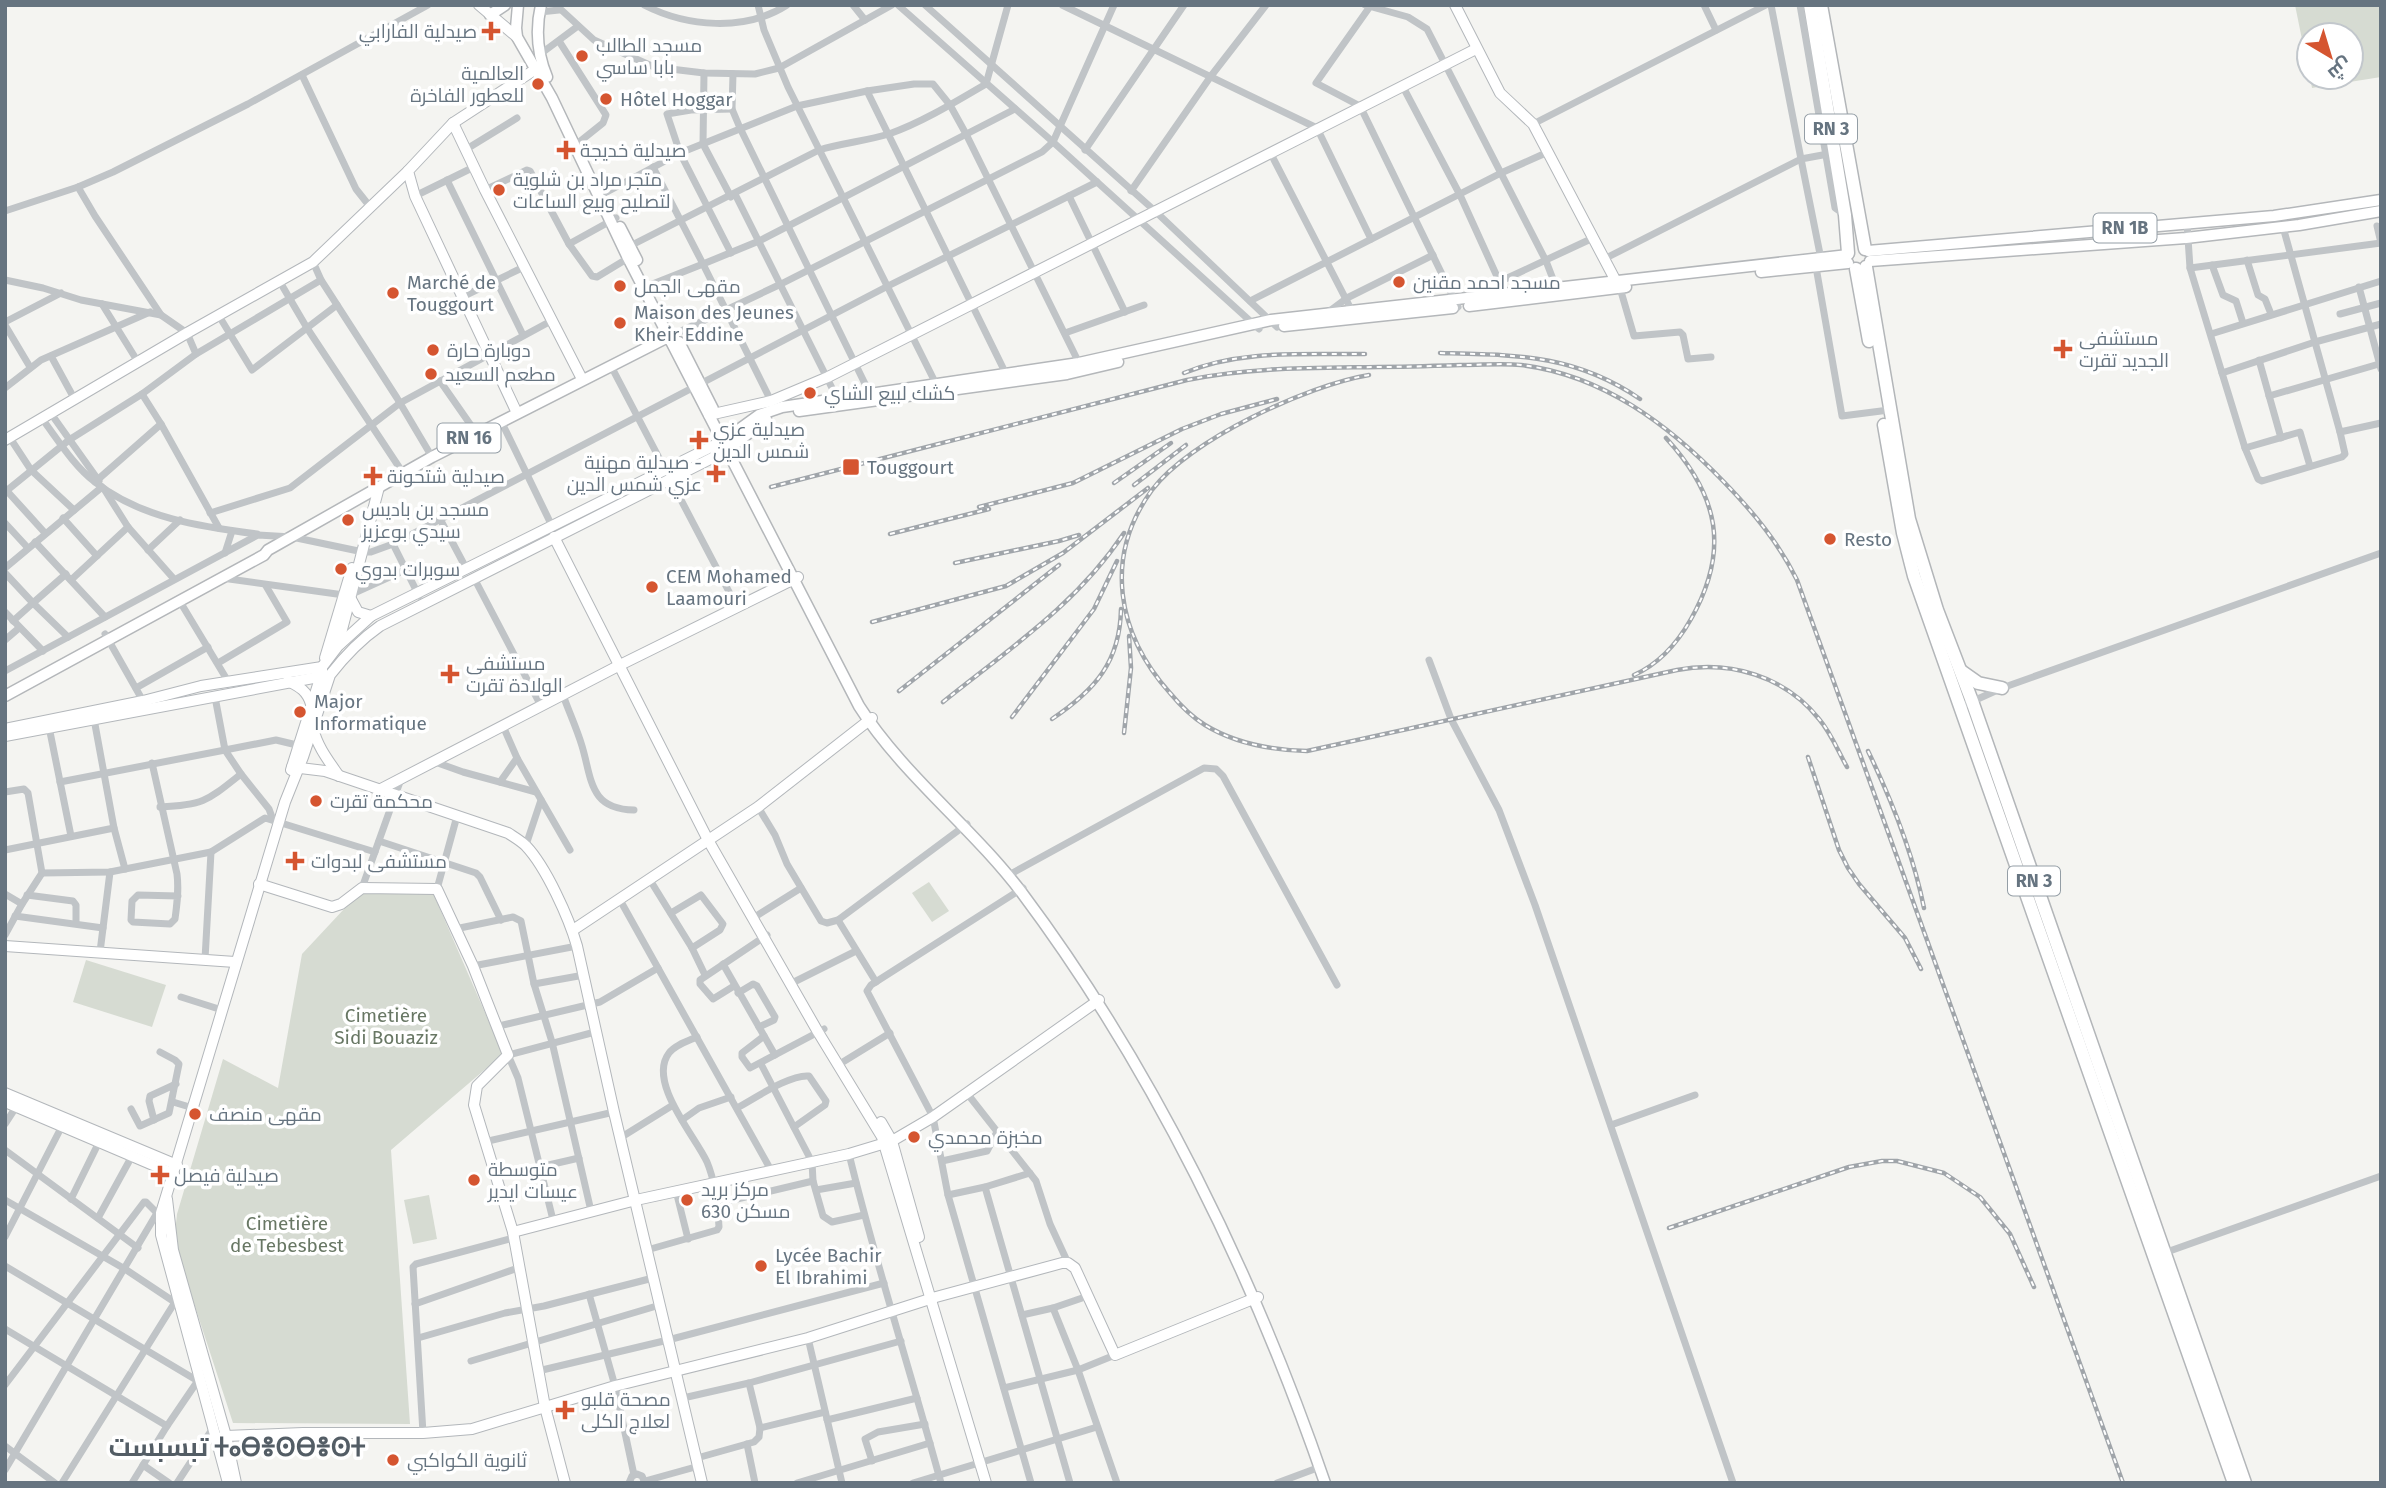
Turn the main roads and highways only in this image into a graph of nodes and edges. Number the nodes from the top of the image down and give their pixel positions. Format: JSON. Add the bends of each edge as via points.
{"nodes":[{"id":1,"x":505,"y":5,"type":"edge"},
{"id":2,"x":518,"y":5,"type":"edge"},
{"id":3,"x":1810,"y":5,"type":"edge"},
{"id":4,"x":1821,"y":5,"type":"edge"},
{"id":5,"x":541,"y":9,"type":"edge"},
{"id":6,"x":490,"y":15,"type":"road end"},
{"id":7,"x":539,"y":63,"type":"junction"},
{"id":8,"x":2381,"y":200,"type":"edge"},
{"id":9,"x":2381,"y":211,"type":"edge"},
{"id":10,"x":612,"y":219,"type":"junction"},
{"id":11,"x":631,"y":253,"type":"junction"},
{"id":12,"x":1859,"y":259,"type":"junction"},
{"id":13,"x":1618,"y":284,"type":"junction"},
{"id":14,"x":1457,"y":304,"type":"junction"},
{"id":15,"x":1274,"y":323,"type":"junction"},
{"id":16,"x":1256,"y":326,"type":"junction"},
{"id":17,"x":672,"y":336,"type":"junction"},
{"id":18,"x":1886,"y":410,"type":"junction"},
{"id":19,"x":728,"y":444,"type":"junction"},
{"id":20,"x":270,"y":549,"type":"junction"},
{"id":21,"x":107,"y":637,"type":"junction"},
{"id":22,"x":1960,"y":671,"type":"junction"},
{"id":23,"x":5,"y":688,"type":"edge"},
{"id":24,"x":2002,"y":688,"type":"road end"},
{"id":25,"x":5,"y":696,"type":"edge"},
{"id":26,"x":1966,"y":704,"type":"junction"},
{"id":27,"x":2022,"y":863,"type":"junction"},
{"id":28,"x":1256,"y":1298,"type":"junction"},
{"id":29,"x":1328,"y":1483,"type":"edge"},
{"id":30,"x":2234,"y":1483,"type":"edge"},
{"id":31,"x":2245,"y":1483,"type":"edge"}],
"edges":[{"from":1,"to":6,"type":"main road"},
{"from":2,"to":7,"type":"main road","via":[[517,37]]},
{"from":3,"to":12,"type":"highway","number":"RN 3","via":[[1830,154]]},
{"from":4,"to":12,"type":"highway","number":"RN 3"},
{"from":5,"to":7,"type":"main road"},
{"from":7,"to":10,"type":"main road"},
{"from":7,"to":10,"type":"main road"},
{"from":8,"to":12,"type":"main road","number":"RN 1B","via":[[2274,216]]},
{"from":9,"to":12,"type":"main road","number":"RN 1B","via":[[2186,238]]},
{"from":10,"to":11,"type":"main road"},
{"from":11,"to":17,"type":"main road"},
{"from":11,"to":17,"type":"main road"},
{"from":12,"to":13,"type":"main road"},
{"from":12,"to":18,"type":"highway","number":"RN 3"},
{"from":13,"to":14,"type":"main road"},
{"from":13,"to":14,"type":"main road","via":[[1556,287]]},
{"from":14,"to":15,"type":"main road"},
{"from":14,"to":15,"type":"main road","via":[[1352,311]]},
{"from":15,"to":16,"type":"main road"},
{"from":16,"to":19,"type":"main road","via":[[1067,374],[781,413]]},
{"from":16,"to":19,"type":"main road","via":[[1079,363],[771,410],[752,420]]},
{"from":17,"to":19,"type":"main road"},
{"from":17,"to":20,"type":"main road","number":"RN 16","via":[[432,457]]},
{"from":18,"to":22,"type":"highway","number":"RN 3","via":[[1916,544]]},
{"from":18,"to":26,"type":"highway","number":"RN 3","via":[[1907,550]]},
{"from":19,"to":28,"type":"main road","via":[[870,720],[1022,889],[1098,1001],[1185,1144]]},
{"from":20,"to":21,"type":"main road","number":"RN 16"},
{"from":20,"to":21,"type":"main road","number":"RN 16"},
{"from":21,"to":23,"type":"main road","number":"RN 16"},
{"from":21,"to":25,"type":"main road","number":"RN 16"},
{"from":22,"to":24,"type":"highway","via":[[1981,684]]},
{"from":22,"to":26,"type":"highway","number":"RN 3"},
{"from":26,"to":27,"type":"highway","number":"RN 3"},
{"from":27,"to":30,"type":"highway","number":"RN 3"},
{"from":27,"to":31,"type":"highway","number":"RN 3"},
{"from":28,"to":29,"type":"main road"},
{"from":28,"to":29,"type":"main road"}]}
